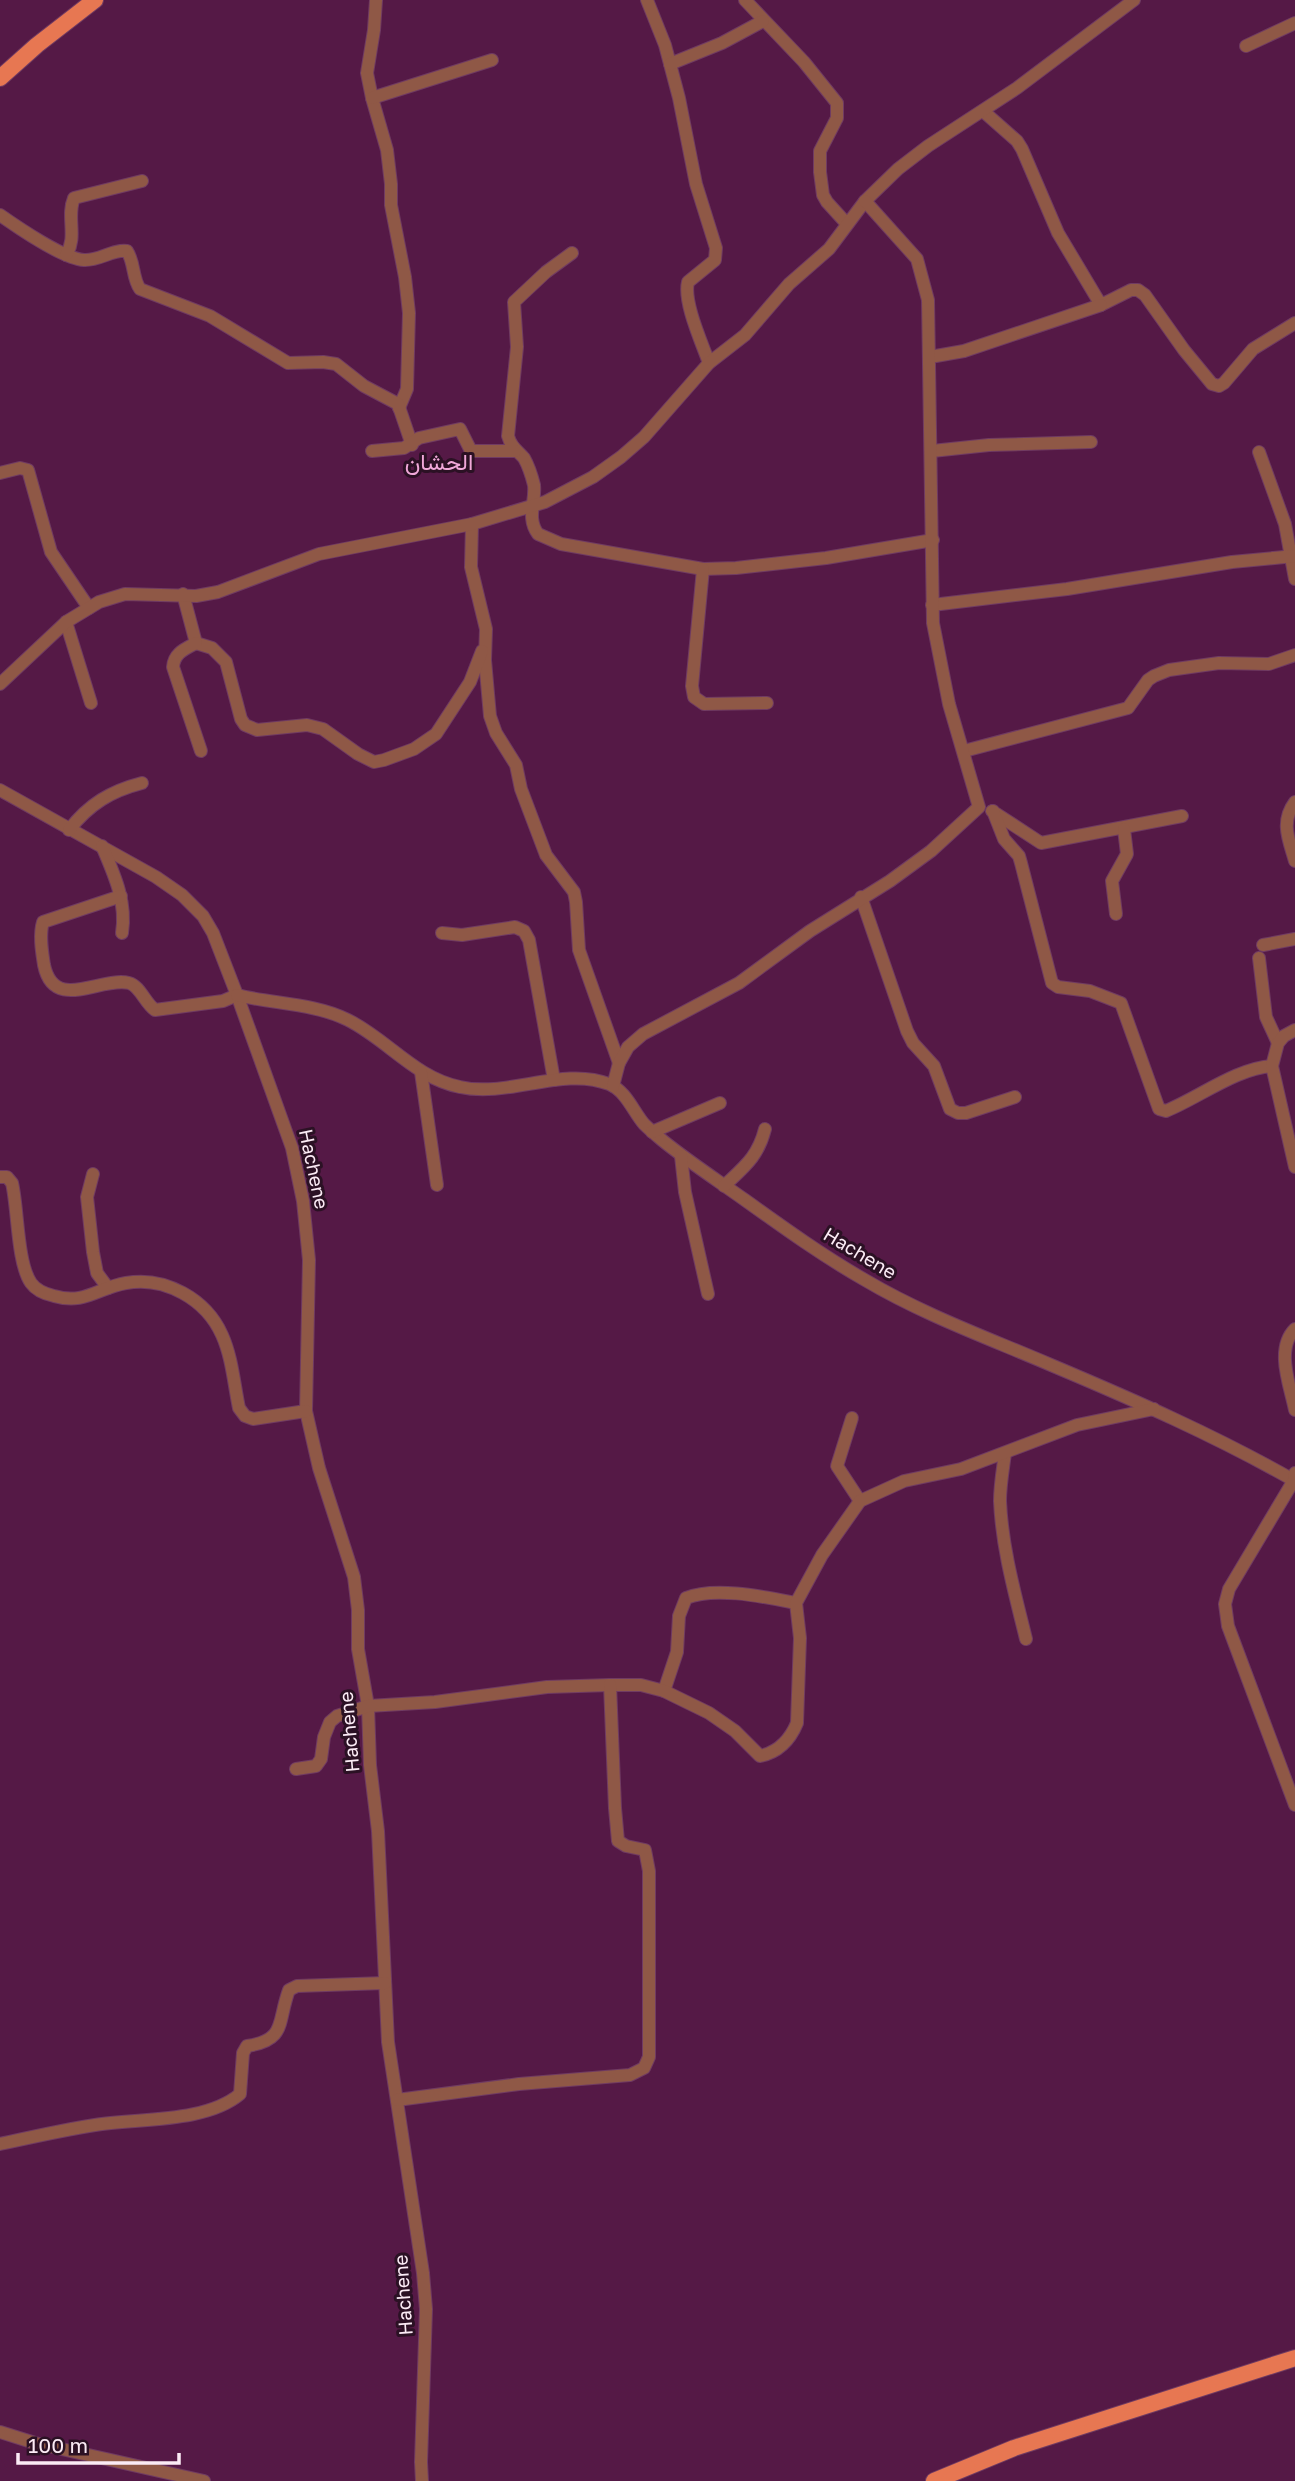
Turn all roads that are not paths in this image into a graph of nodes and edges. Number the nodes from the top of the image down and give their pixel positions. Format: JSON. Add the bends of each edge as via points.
{"nodes":[{"id":1,"x":95,"y":0,"type":"edge"},
{"id":2,"x":376,"y":0,"type":"edge"},
{"id":3,"x":647,"y":0,"type":"edge"},
{"id":4,"x":745,"y":0,"type":"edge"},
{"id":5,"x":1134,"y":0,"type":"edge"},
{"id":6,"x":762,"y":21,"type":"junction"},
{"id":7,"x":1295,"y":23,"type":"edge"},
{"id":8,"x":1246,"y":46,"type":"dead end"},
{"id":9,"x":492,"y":60,"type":"dead end"},
{"id":10,"x":670,"y":64,"type":"junction"},
{"id":11,"x":0,"y":78,"type":"edge"},
{"id":12,"x":372,"y":99,"type":"junction"},
{"id":13,"x":983,"y":111,"type":"junction"},
{"id":14,"x":142,"y":181,"type":"dead end"},
{"id":15,"x":865,"y":201,"type":"junction"},
{"id":16,"x":0,"y":215,"type":"edge"},
{"id":17,"x":847,"y":224,"type":"junction"},
{"id":18,"x":572,"y":253,"type":"dead end"},
{"id":19,"x":66,"y":255,"type":"junction"},
{"id":20,"x":1101,"y":305,"type":"junction"},
{"id":21,"x":1295,"y":323,"type":"edge"},
{"id":22,"x":930,"y":356,"type":"junction"},
{"id":23,"x":709,"y":363,"type":"junction"},
{"id":24,"x":399,"y":408,"type":"junction"},
{"id":25,"x":1091,"y":442,"type":"dead end"},
{"id":26,"x":412,"y":445,"type":"junction"},
{"id":27,"x":515,"y":451,"type":"junction"},
{"id":28,"x":932,"y":451,"type":"junction"},
{"id":29,"x":372,"y":452,"type":"dead end"},
{"id":30,"x":1259,"y":452,"type":"dead end"},
{"id":31,"x":0,"y":473,"type":"edge"},
{"id":32,"x":531,"y":506,"type":"junction"},
{"id":33,"x":472,"y":524,"type":"junction"},
{"id":34,"x":933,"y":540,"type":"junction"},
{"id":35,"x":1293,"y":556,"type":"edge"},
{"id":36,"x":704,"y":569,"type":"junction"},
{"id":37,"x":1295,"y":579,"type":"edge"},
{"id":38,"x":183,"y":594,"type":"junction"},
{"id":39,"x":932,"y":605,"type":"junction"},
{"id":40,"x":89,"y":608,"type":"junction"},
{"id":41,"x":66,"y":622,"type":"junction"},
{"id":42,"x":196,"y":643,"type":"junction"},
{"id":43,"x":486,"y":645,"type":"junction"},
{"id":44,"x":1295,"y":655,"type":"edge"},
{"id":45,"x":0,"y":684,"type":"edge"},
{"id":46,"x":91,"y":703,"type":"dead end"},
{"id":47,"x":768,"y":704,"type":"dead end"},
{"id":48,"x":201,"y":751,"type":"dead end"},
{"id":49,"x":964,"y":751,"type":"junction"},
{"id":50,"x":142,"y":783,"type":"dead end"},
{"id":51,"x":0,"y":790,"type":"edge"},
{"id":52,"x":1295,"y":803,"type":"edge"},
{"id":53,"x":979,"y":807,"type":"junction"},
{"id":54,"x":993,"y":811,"type":"junction"},
{"id":55,"x":1182,"y":816,"type":"dead end"},
{"id":56,"x":1124,"y":829,"type":"junction"},
{"id":57,"x":69,"y":830,"type":"junction"},
{"id":58,"x":102,"y":846,"type":"junction"},
{"id":59,"x":1295,"y":861,"type":"edge"},
{"id":60,"x":121,"y":896,"type":"junction"},
{"id":61,"x":861,"y":897,"type":"junction"},
{"id":62,"x":1116,"y":914,"type":"dead end"},
{"id":63,"x":122,"y":933,"type":"dead end"},
{"id":64,"x":442,"y":933,"type":"dead end"},
{"id":65,"x":1295,"y":939,"type":"edge"},
{"id":66,"x":237,"y":995,"type":"junction"},
{"id":67,"x":1295,"y":1030,"type":"edge"},
{"id":68,"x":1278,"y":1043,"type":"junction"},
{"id":69,"x":619,"y":1063,"type":"junction"},
{"id":70,"x":1272,"y":1066,"type":"junction"},
{"id":71,"x":421,"y":1072,"type":"junction"},
{"id":72,"x":554,"y":1080,"type":"junction"},
{"id":73,"x":613,"y":1086,"type":"junction"},
{"id":74,"x":1015,"y":1097,"type":"dead end"},
{"id":75,"x":720,"y":1103,"type":"dead end"},
{"id":76,"x":765,"y":1129,"type":"dead end"},
{"id":77,"x":652,"y":1132,"type":"junction"},
{"id":78,"x":681,"y":1156,"type":"junction"},
{"id":79,"x":1295,"y":1167,"type":"edge"},
{"id":80,"x":93,"y":1174,"type":"dead end"},
{"id":81,"x":0,"y":1177,"type":"edge"},
{"id":82,"x":437,"y":1185,"type":"dead end"},
{"id":83,"x":724,"y":1186,"type":"junction"},
{"id":84,"x":108,"y":1288,"type":"junction"},
{"id":85,"x":708,"y":1294,"type":"dead end"},
{"id":86,"x":1295,"y":1328,"type":"edge"},
{"id":87,"x":1155,"y":1409,"type":"junction"},
{"id":88,"x":1295,"y":1410,"type":"edge"},
{"id":89,"x":306,"y":1411,"type":"junction"},
{"id":90,"x":852,"y":1418,"type":"dead end"},
{"id":91,"x":1005,"y":1453,"type":"junction"},
{"id":92,"x":1295,"y":1478,"type":"edge"},
{"id":93,"x":860,"y":1501,"type":"junction"},
{"id":94,"x":796,"y":1603,"type":"junction"},
{"id":95,"x":1026,"y":1639,"type":"dead end"},
{"id":96,"x":610,"y":1685,"type":"junction"},
{"id":97,"x":664,"y":1691,"type":"junction"},
{"id":98,"x":368,"y":1706,"type":"junction"},
{"id":99,"x":296,"y":1769,"type":"dead end"},
{"id":100,"x":1295,"y":1805,"type":"edge"},
{"id":101,"x":385,"y":1983,"type":"junction"},
{"id":102,"x":397,"y":2100,"type":"junction"},
{"id":103,"x":0,"y":2144,"type":"edge"},
{"id":104,"x":1295,"y":2358,"type":"edge"},
{"id":105,"x":0,"y":2432,"type":"edge"},
{"id":106,"x":204,"y":2481,"type":"edge"},
{"id":107,"x":422,"y":2481,"type":"edge"},
{"id":108,"x":934,"y":2481,"type":"edge"}],
"edges":[{"from":1,"to":11,"type":"main road"},
{"from":2,"to":12,"type":"street","via":[[367,73]]},
{"from":3,"to":10,"type":"street"},
{"from":4,"to":6,"type":"street"},
{"from":5,"to":13,"type":"street"},
{"from":6,"to":10,"type":"street"},
{"from":6,"to":17,"type":"street","via":[[837,103],[839,113],[820,151],[820,172],[823,195]]},
{"from":7,"to":8,"type":"street"},
{"from":9,"to":12,"type":"street"},
{"from":10,"to":23,"type":"street","via":[[696,184],[716,248],[715,260],[687,287]]},
{"from":12,"to":24,"type":"street","via":[[387,150],[391,205],[405,277],[407,389]]},
{"from":13,"to":15,"type":"street","via":[[928,146]]},
{"from":13,"to":20,"type":"street","via":[[1022,149],[1058,233]]},
{"from":14,"to":19,"type":"street","via":[[74,198],[72,243]]},
{"from":15,"to":17,"type":"street"},
{"from":15,"to":22,"type":"street","via":[[918,259],[928,300]]},
{"from":16,"to":19,"type":"street"},
{"from":17,"to":23,"type":"street","via":[[829,249],[789,284],[745,335]]},
{"from":18,"to":27,"type":"street","via":[[514,302],[517,348],[508,436]]},
{"from":19,"to":24,"type":"street","via":[[84,260],[127,251],[140,289],[210,316],[288,363],[336,364],[364,386],[394,400]]},
{"from":20,"to":21,"type":"street","via":[[1138,290],[1212,384],[1219,386],[1253,349]]},
{"from":20,"to":22,"type":"street","via":[[964,351]]},
{"from":22,"to":28,"type":"street"},
{"from":23,"to":32,"type":"street","via":[[621,457],[571,490]]},
{"from":24,"to":26,"type":"street"},
{"from":25,"to":28,"type":"street"},
{"from":26,"to":27,"type":"street","via":[[419,438],[460,429],[473,451]]},
{"from":26,"to":29,"type":"street"},
{"from":27,"to":32,"type":"street","via":[[531,477]]},
{"from":28,"to":34,"type":"street"},
{"from":30,"to":35,"type":"street"},
{"from":31,"to":40,"type":"street","via":[[28,470],[51,552]]},
{"from":32,"to":33,"type":"street"},
{"from":32,"to":36,"type":"street","via":[[534,530],[545,539]]},
{"from":33,"to":38,"type":"street","via":[[318,554],[218,592]]},
{"from":33,"to":43,"type":"street","via":[[471,568]]},
{"from":34,"to":36,"type":"street","via":[[825,558]]},
{"from":34,"to":39,"type":"street"},
{"from":35,"to":37,"type":"street"},
{"from":35,"to":39,"type":"street"},
{"from":36,"to":47,"type":"street","via":[[694,697],[704,704]]},
{"from":38,"to":40,"type":"street","via":[[125,594]]},
{"from":38,"to":42,"type":"street"},
{"from":39,"to":49,"type":"street","via":[[941,672]]},
{"from":40,"to":41,"type":"street"},
{"from":41,"to":45,"type":"street"},
{"from":41,"to":46,"type":"street"},
{"from":42,"to":43,"type":"street","via":[[212,648],[226,662],[246,725],[257,730],[307,725],[323,729],[374,762],[414,749],[436,734],[470,682]]},
{"from":42,"to":48,"type":"street","via":[[178,653],[173,667]]},
{"from":43,"to":69,"type":"street","via":[[493,726],[516,765],[546,855],[574,892],[579,950]]},
{"from":44,"to":49,"type":"street","via":[[1269,664],[1219,663],[1169,670],[1148,680],[1128,708]]},
{"from":49,"to":53,"type":"street"},
{"from":50,"to":57,"type":"street","via":[[104,796]]},
{"from":51,"to":57,"type":"street","name":"Hachene"},
{"from":52,"to":59,"type":"street","via":[[1286,830]]},
{"from":53,"to":54,"type":"street"},
{"from":53,"to":61,"type":"street","via":[[920,859]]},
{"from":54,"to":56,"type":"street","via":[[1041,843]]},
{"from":54,"to":70,"type":"street","via":[[1004,839],[1019,856],[1052,983],[1121,1003],[1159,1109],[1166,1111],[1259,1067]]},
{"from":55,"to":56,"type":"street"},
{"from":56,"to":62,"type":"street","via":[[1127,854],[1112,881]]},
{"from":57,"to":58,"type":"street","name":"Hachene"},
{"from":58,"to":60,"type":"street"},
{"from":58,"to":66,"type":"street","name":"Hachene","via":[[193,904],[213,933]]},
{"from":60,"to":63,"type":"street"},
{"from":60,"to":66,"type":"street","via":[[43,922],[44,962],[54,985],[83,991],[127,982],[134,984],[155,1010]]},
{"from":61,"to":69,"type":"street","via":[[739,983],[643,1034]]},
{"from":61,"to":74,"type":"street","via":[[907,1031],[934,1066],[950,1109],[966,1113]]},
{"from":64,"to":72,"type":"street","via":[[524,930]]},
{"from":65,"to":68,"type":"street","via":[[1261,951],[1266,1017]]},
{"from":66,"to":71,"type":"street","via":[[335,1014],[367,1031]]},
{"from":66,"to":89,"type":"street","name":"Hachene","via":[[286,1129],[303,1201],[310,1290]]},
{"from":67,"to":68,"type":"street"},
{"from":68,"to":70,"type":"street"},
{"from":69,"to":73,"type":"street"},
{"from":70,"to":79,"type":"street"},
{"from":71,"to":72,"type":"street","via":[[445,1083],[480,1090]]},
{"from":71,"to":82,"type":"street"},
{"from":72,"to":73,"type":"street","via":[[593,1080]]},
{"from":73,"to":77,"type":"street","name":"Hachene"},
{"from":75,"to":77,"type":"street"},
{"from":76,"to":83,"type":"street","via":[[755,1156]]},
{"from":77,"to":78,"type":"street","name":"Hachene"},
{"from":78,"to":83,"type":"street","name":"Hachene"},
{"from":78,"to":85,"type":"street"},
{"from":80,"to":84,"type":"street","via":[[87,1197],[93,1252],[97,1273]]},
{"from":81,"to":84,"type":"street","via":[[12,1183],[25,1269],[34,1287],[69,1299]]},
{"from":83,"to":87,"type":"street","name":"Hachene","via":[[820,1253],[904,1302]]},
{"from":84,"to":89,"type":"street","via":[[126,1283],[163,1284],[211,1314],[223,1336],[239,1408],[245,1416],[253,1419]]},
{"from":86,"to":88,"type":"street","via":[[1285,1352]]},
{"from":87,"to":91,"type":"street","via":[[1077,1425]]},
{"from":87,"to":92,"type":"street","name":"Hachene"},
{"from":89,"to":98,"type":"street","name":"Hachene","via":[[354,1577],[358,1649]]},
{"from":90,"to":93,"type":"street","via":[[836,1466]]},
{"from":91,"to":93,"type":"street","via":[[961,1469],[904,1481]]},
{"from":91,"to":95,"type":"street","via":[[1003,1525]]},
{"from":92,"to":100,"type":"street","via":[[1229,1589],[1225,1604],[1228,1626]]},
{"from":93,"to":94,"type":"street"},
{"from":94,"to":97,"type":"street","via":[[737,1594],[686,1598],[679,1616],[677,1652]]},
{"from":94,"to":97,"type":"street","via":[[800,1638],[797,1723],[780,1748],[760,1756],[709,1713]]},
{"from":96,"to":97,"type":"street"},
{"from":96,"to":98,"type":"street"},
{"from":96,"to":102,"type":"street","via":[[618,1841],[645,1850],[649,1871],[649,2057],[644,2068],[630,2076]]},
{"from":98,"to":99,"type":"street","via":[[330,1722],[316,1766]]},
{"from":98,"to":101,"type":"street","name":"Hachene"},
{"from":101,"to":102,"type":"street","name":"Hachene"},
{"from":101,"to":103,"type":"street","via":[[289,1990],[275,2036],[247,2046],[243,2053],[240,2094],[229,2104]]},
{"from":102,"to":107,"type":"street","name":"Hachene","via":[[426,2309]]},
{"from":104,"to":108,"type":"main road","via":[[1014,2448]]},
{"from":105,"to":106,"type":"street"}]}
